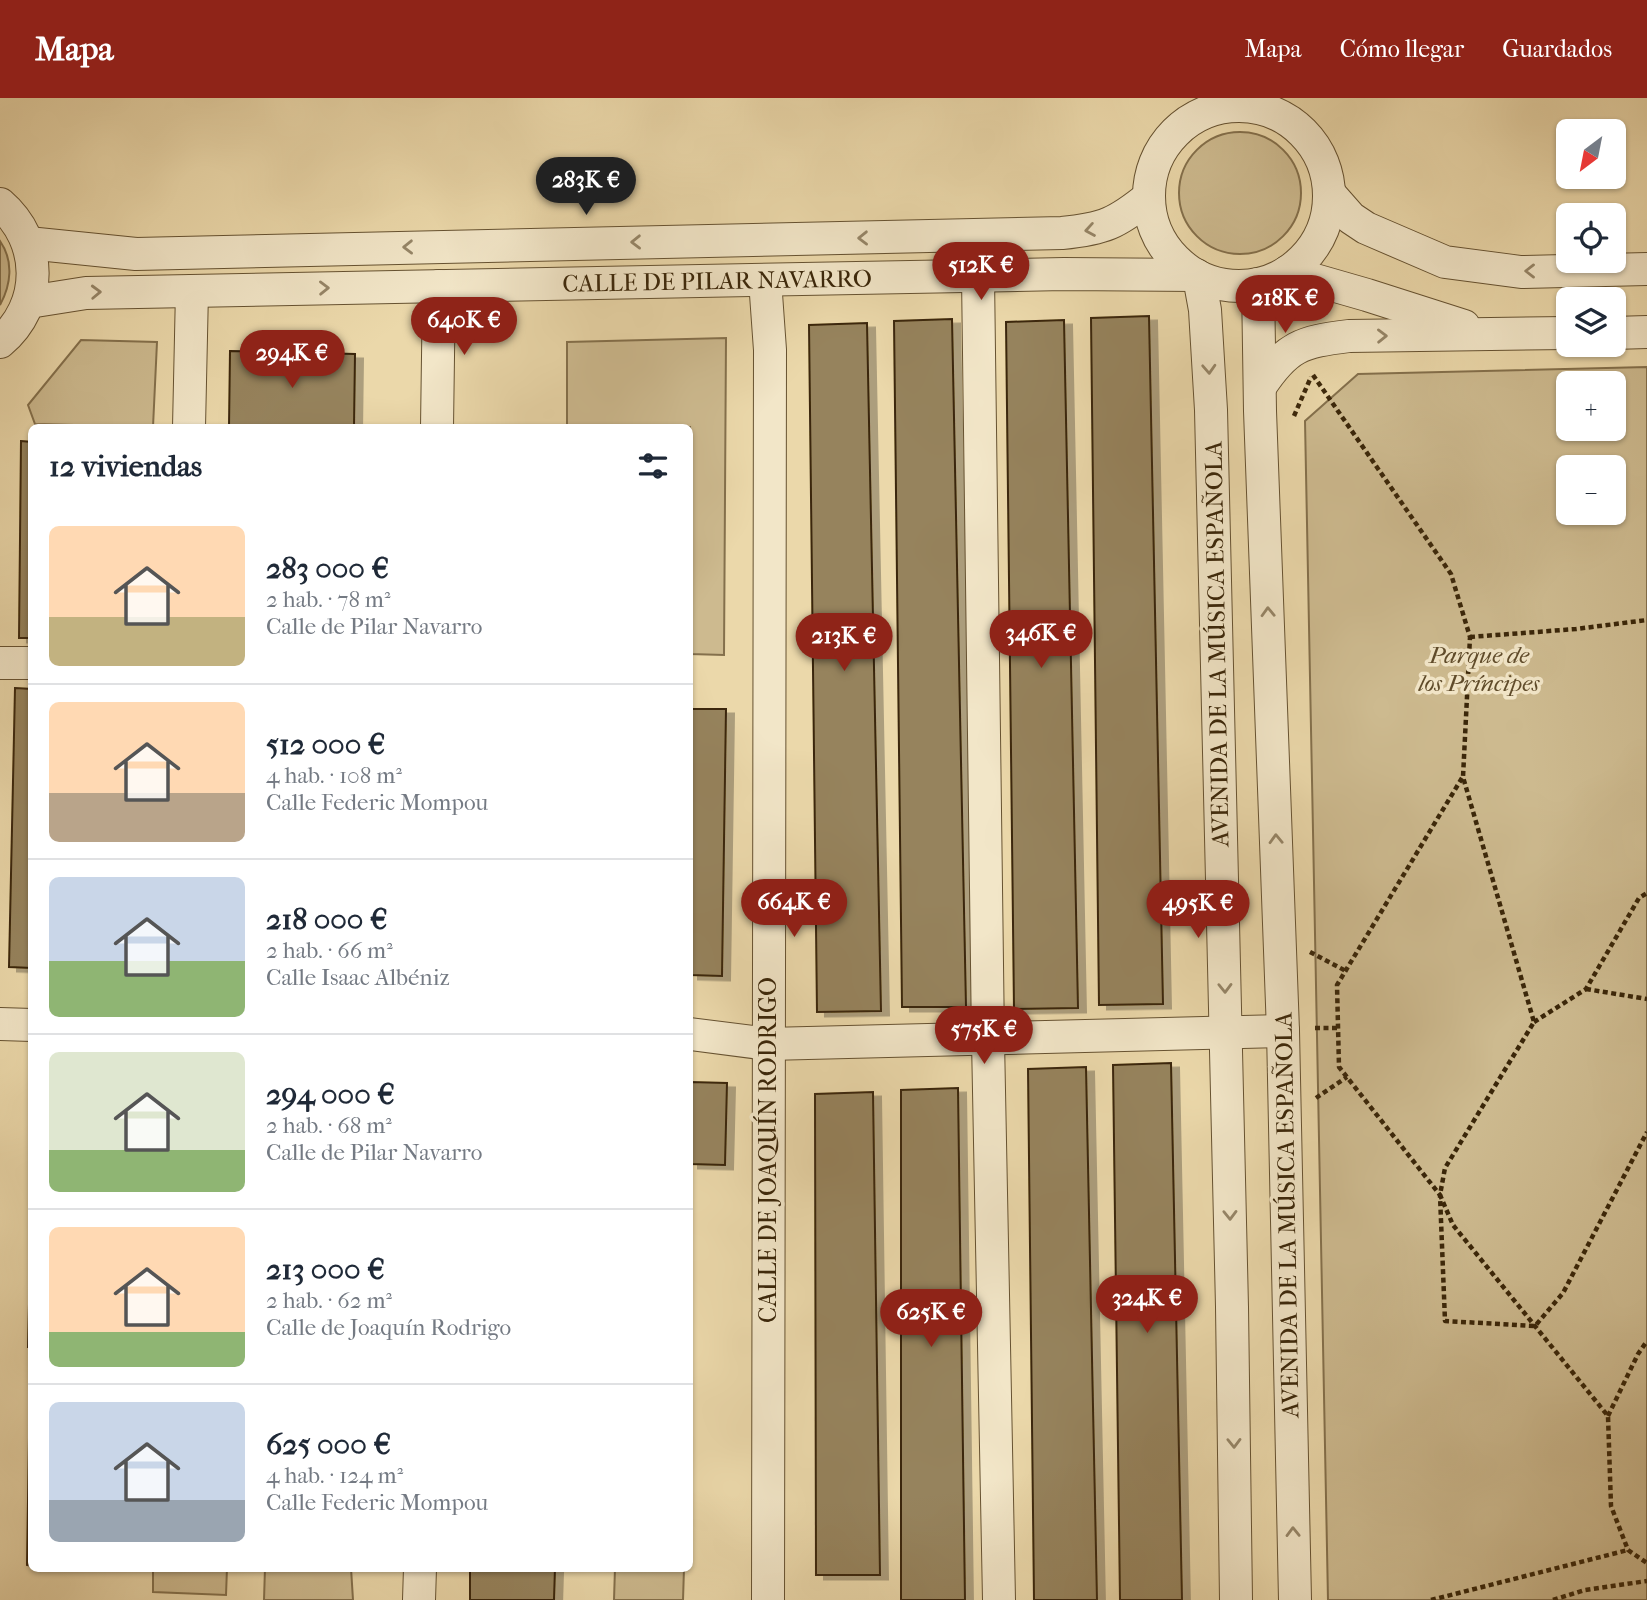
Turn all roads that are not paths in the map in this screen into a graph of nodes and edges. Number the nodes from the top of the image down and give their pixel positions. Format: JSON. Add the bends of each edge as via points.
{"nodes":[{"id":1,"x":1276,"y":107,"type":"edge"},
{"id":2,"x":1195,"y":109,"type":"edge"},
{"id":3,"x":1329,"y":192,"type":"junction"},
{"id":4,"x":1149,"y":197,"type":"junction"},
{"id":5,"x":0,"y":204,"type":"edge"},
{"id":6,"x":28,"y":243,"type":"junction"},
{"id":7,"x":1647,"y":269,"type":"edge"},
{"id":8,"x":1287,"y":272,"type":"junction"},
{"id":9,"x":978,"y":276,"type":"junction"},
{"id":10,"x":1197,"y":276,"type":"junction"},
{"id":11,"x":765,"y":280,"type":"junction"},
{"id":12,"x":1258,"y":284,"type":"junction"},
{"id":13,"x":439,"y":286,"type":"junction"},
{"id":14,"x":192,"y":290,"type":"junction"},
{"id":15,"x":29,"y":302,"type":"junction"},
{"id":16,"x":1647,"y":332,"type":"edge"},
{"id":17,"x":1487,"y":333,"type":"junction"},
{"id":18,"x":1556,"y":333,"type":"edge"},
{"id":19,"x":1626,"y":333,"type":"edge"},
{"id":20,"x":0,"y":342,"type":"edge"},
{"id":21,"x":1260,"y":387,"type":"junction"},
{"id":22,"x":189,"y":424,"type":"edge"},
{"id":23,"x":436,"y":424,"type":"edge"},
{"id":24,"x":0,"y":663,"type":"edge"},
{"id":25,"x":28,"y":663,"type":"edge"},
{"id":26,"x":0,"y":1024,"type":"edge"},
{"id":27,"x":28,"y":1026,"type":"edge"},
{"id":28,"x":1295,"y":1030,"type":"junction"},
{"id":29,"x":1226,"y":1031,"type":"junction"},
{"id":30,"x":693,"y":1034,"type":"edge"},
{"id":31,"x":988,"y":1040,"type":"junction"},
{"id":32,"x":768,"y":1044,"type":"junction"},
{"id":33,"x":420,"y":1572,"type":"edge"},
{"id":34,"x":419,"y":1600,"type":"edge"},
{"id":35,"x":768,"y":1600,"type":"edge"},
{"id":36,"x":999,"y":1600,"type":"edge"},
{"id":37,"x":1236,"y":1600,"type":"edge"},
{"id":38,"x":1295,"y":1600,"type":"edge"}],
"edges":[{"from":1,"to":2,"type":"street"},
{"from":1,"to":3,"type":"street","via":[[1314,147]]},
{"from":2,"to":4,"type":"street","via":[[1160,153]]},
{"from":7,"to":3,"type":"street","one_way":true,"via":[[1521,272],[1446,262],[1366,228]]},
{"from":3,"to":8,"type":"street","via":[[1319,238]]},
{"from":4,"to":6,"type":"street","name":"CALLE DE PILAR NAVARRO","one_way":true,"via":[[1101,228],[1062,233],[136,254]]},
{"from":4,"to":10,"type":"street","via":[[1162,242],[1176,261]]},
{"from":5,"to":6,"type":"street"},
{"from":6,"to":15,"type":"street","via":[[34,277]]},
{"from":8,"to":12,"type":"street"},
{"from":8,"to":17,"type":"street"},
{"from":9,"to":10,"type":"street","name":"CALLE DE PILAR NAVARRO"},
{"from":9,"to":11,"type":"street","name":"CALLE DE PILAR NAVARRO"},
{"from":9,"to":31,"type":"street"},
{"from":10,"to":12,"type":"street","via":[[1228,285]]},
{"from":10,"to":29,"type":"street","name":"AVENIDA DE LA MÚSICA ESPAÑOLA","one_way":true,"via":[[1205,310],[1211,410]]},
{"from":11,"to":13,"type":"street","name":"CALLE DE PILAR NAVARRO"},
{"from":11,"to":32,"type":"street","name":"CALLE DE JOAQUÍN RODRIGO","via":[[770,349]]},
{"from":12,"to":21,"type":"street","name":"AVENIDA DE LA MÚSICA ESPAÑOLA"},
{"from":14,"to":13,"type":"street","name":"CALLE DE PILAR NAVARRO","one_way":true},
{"from":13,"to":23,"type":"street"},
{"from":15,"to":14,"type":"street","name":"CALLE DE PILAR NAVARRO","one_way":true,"via":[[86,293]]},
{"from":14,"to":22,"type":"street"},
{"from":15,"to":20,"type":"street"},
{"from":16,"to":19,"type":"street"},
{"from":17,"to":18,"type":"street"},
{"from":21,"to":17,"type":"street","one_way":true,"via":[[1278,360],[1317,340]]},
{"from":28,"to":21,"type":"street","name":"AVENIDA DE LA MÚSICA ESPAÑOLA","one_way":true},
{"from":24,"to":25,"type":"street"},
{"from":26,"to":27,"type":"street"},
{"from":28,"to":29,"type":"street"},
{"from":38,"to":28,"type":"street","name":"AVENIDA DE LA MÚSICA ESPAÑOLA","one_way":true},
{"from":29,"to":31,"type":"street"},
{"from":29,"to":37,"type":"street","name":"AVENIDA DE LA MÚSICA ESPAÑOLA","one_way":true},
{"from":30,"to":32,"type":"street"},
{"from":31,"to":32,"type":"street"},
{"from":31,"to":36,"type":"street"},
{"from":32,"to":35,"type":"street","name":"CALLE DE JOAQUÍN RODRIGO"},
{"from":33,"to":34,"type":"street"}]}
